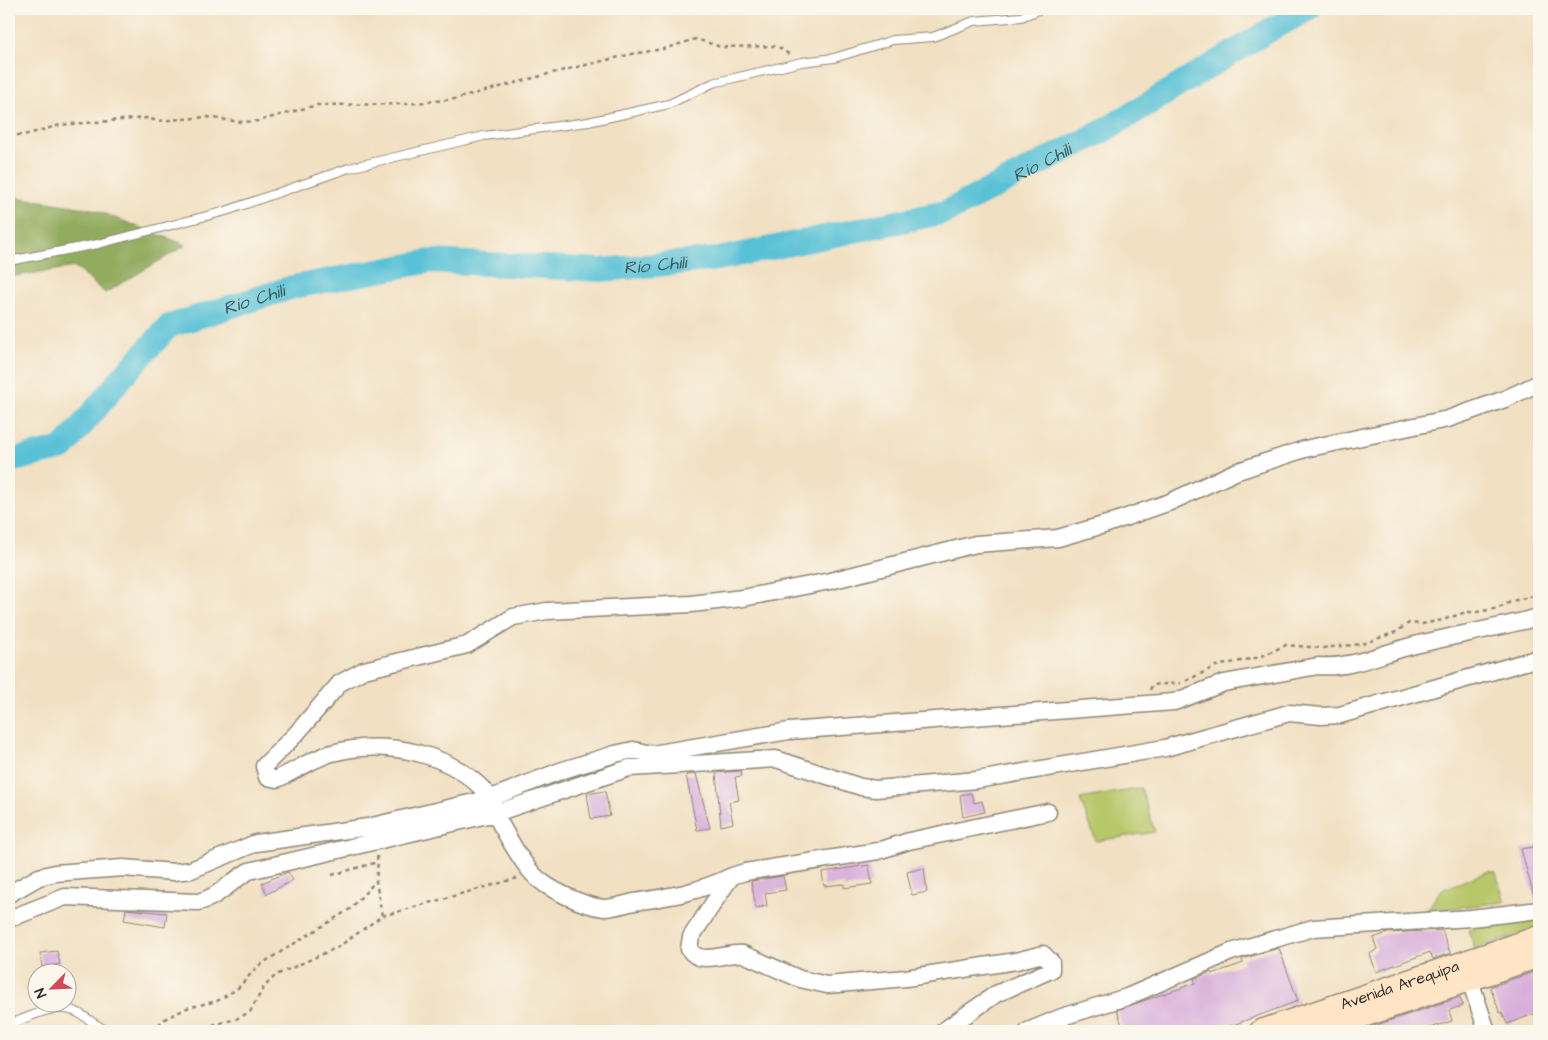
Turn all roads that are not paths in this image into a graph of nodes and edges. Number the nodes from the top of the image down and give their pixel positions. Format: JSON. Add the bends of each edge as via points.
{"nodes":[{"id":1,"x":1041,"y":9,"type":"edge"},
{"id":2,"x":9,"y":261,"type":"edge"},
{"id":3,"x":1539,"y":384,"type":"edge"},
{"id":4,"x":1539,"y":617,"type":"edge"},
{"id":5,"x":1539,"y":658,"type":"edge"},
{"id":6,"x":493,"y":805,"type":"junction"},
{"id":7,"x":1048,"y":812,"type":"dead end"},
{"id":8,"x":732,"y":876,"type":"junction"},
{"id":9,"x":9,"y":894,"type":"edge"},
{"id":10,"x":1539,"y":910,"type":"edge"},
{"id":11,"x":9,"y":919,"type":"edge"},
{"id":12,"x":1539,"y":937,"type":"edge"},
{"id":13,"x":1539,"y":956,"type":"edge"},
{"id":14,"x":1467,"y":971,"type":"junction"},
{"id":15,"x":9,"y":1024,"type":"edge"},
{"id":16,"x":109,"y":1031,"type":"edge"},
{"id":17,"x":943,"y":1031,"type":"edge"},
{"id":18,"x":1028,"y":1031,"type":"edge"},
{"id":19,"x":1264,"y":1031,"type":"edge"},
{"id":20,"x":1319,"y":1031,"type":"edge"},
{"id":21,"x":1487,"y":1031,"type":"edge"}],
"edges":[{"from":1,"to":2,"type":"lane","via":[[1021,17],[974,21],[932,37],[893,40],[834,58],[802,62],[713,83],[669,104],[588,122],[484,136],[349,168],[226,211],[98,244]]},
{"from":3,"to":6,"type":"street","via":[[1505,400],[1448,419],[1305,449],[1235,472],[1170,502],[1058,538],[976,544],[830,581],[743,598],[691,604],[547,611],[513,617],[467,645],[364,670],[340,683],[264,766],[267,777],[277,779],[330,754],[355,748],[390,747],[455,767],[477,782]]},
{"from":4,"to":6,"type":"street","via":[[1414,645],[1366,661],[1224,682],[1174,702],[788,731],[652,754],[633,750],[560,771]]},
{"from":5,"to":6,"type":"street","via":[[1340,715],[1289,713],[1165,748],[977,780],[876,789],[776,759],[734,760],[629,768]]},
{"from":6,"to":8,"type":"street","via":[[499,822],[533,874],[562,893],[604,908],[687,894]]},
{"from":6,"to":9,"type":"street","via":[[256,843],[192,870],[174,872],[124,868],[55,873],[39,877]]},
{"from":6,"to":11,"type":"street","via":[[372,843],[250,871],[208,900],[65,897]]},
{"from":7,"to":8,"type":"street","via":[[909,841],[878,851]]},
{"from":8,"to":17,"type":"street","via":[[691,937],[689,949],[696,956],[704,959],[743,954],[800,979],[827,985],[906,978],[1016,961],[1035,954],[1043,954],[1051,962],[1051,970],[996,994]]},
{"from":10,"to":18,"type":"street","via":[[1471,918],[1313,928],[1231,952],[1127,997]]},
{"from":12,"to":14,"type":"main road","name":"Avenida Arequipa"},
{"from":13,"to":14,"type":"main road","name":"Avenida Arequipa"},
{"from":14,"to":19,"type":"main road","name":"Avenida Arequipa"},
{"from":14,"to":20,"type":"main road","name":"Avenida Arequipa"},
{"from":14,"to":21,"type":"street"},
{"from":15,"to":16,"type":"lane","via":[[46,1010],[63,1008]]}]}
